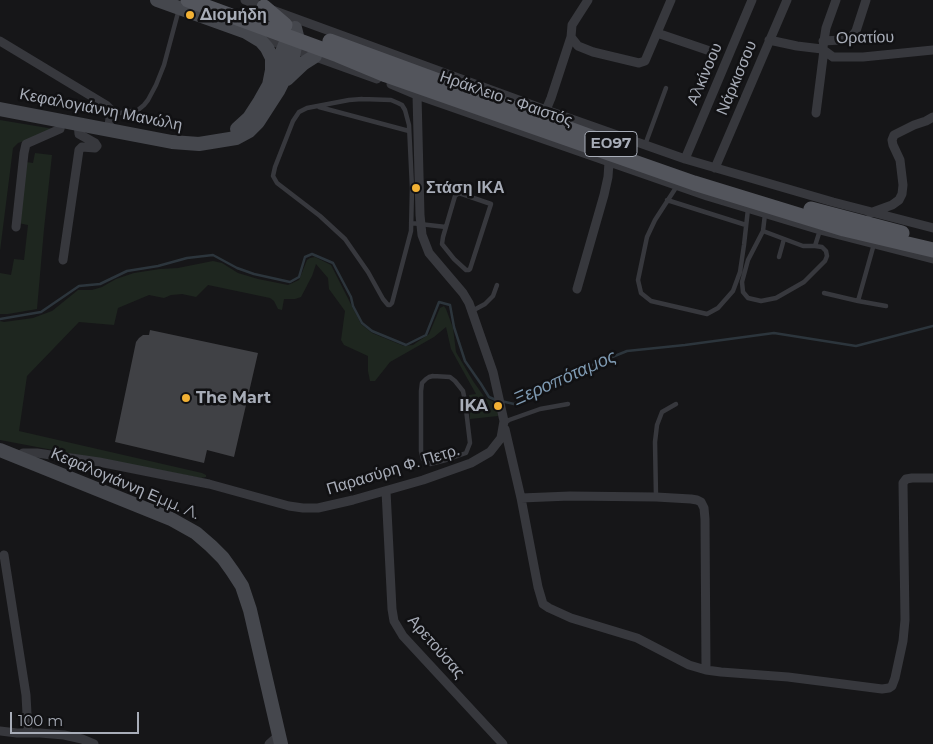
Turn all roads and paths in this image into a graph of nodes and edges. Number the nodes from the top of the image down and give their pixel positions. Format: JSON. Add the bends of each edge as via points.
{"nodes":[{"id":1,"x":157,"y":0,"type":"edge"},
{"id":2,"x":219,"y":0,"type":"edge"},
{"id":3,"x":588,"y":0,"type":"edge"},
{"id":4,"x":671,"y":0,"type":"edge"},
{"id":5,"x":752,"y":0,"type":"edge"},
{"id":6,"x":787,"y":0,"type":"edge"},
{"id":7,"x":836,"y":0,"type":"edge"},
{"id":8,"x":866,"y":0,"type":"edge"},
{"id":9,"x":254,"y":2,"type":"edge"},
{"id":10,"x":184,"y":4,"type":"edge"},
{"id":11,"x":246,"y":32,"type":"junction"},
{"id":12,"x":657,"y":33,"type":"junction"},
{"id":13,"x":314,"y":35,"type":"junction"},
{"id":14,"x":344,"y":36,"type":"junction"},
{"id":15,"x":291,"y":37,"type":"junction"},
{"id":16,"x":571,"y":37,"type":"junction"},
{"id":17,"x":769,"y":40,"type":"junction"},
{"id":18,"x":0,"y":41,"type":"edge"},
{"id":19,"x":823,"y":47,"type":"junction"},
{"id":20,"x":707,"y":50,"type":"dead end"},
{"id":21,"x":933,"y":50,"type":"edge"},
{"id":22,"x":338,"y":55,"type":"junction"},
{"id":23,"x":315,"y":56,"type":"junction"},
{"id":24,"x":283,"y":83,"type":"junction"},
{"id":25,"x":269,"y":85,"type":"junction"},
{"id":26,"x":666,"y":88,"type":"dead end"},
{"id":27,"x":417,"y":95,"type":"junction"},
{"id":28,"x":467,"y":104,"type":"junction"},
{"id":29,"x":316,"y":106,"type":"junction"},
{"id":30,"x":0,"y":109,"type":"edge"},
{"id":31,"x":551,"y":112,"type":"junction"},
{"id":32,"x":816,"y":112,"type":"dead end"},
{"id":33,"x":120,"y":113,"type":"dead end"},
{"id":34,"x":933,"y":117,"type":"edge"},
{"id":35,"x":486,"y":118,"type":"junction"},
{"id":36,"x":62,"y":120,"type":"junction"},
{"id":37,"x":78,"y":124,"type":"junction"},
{"id":38,"x":108,"y":130,"type":"junction"},
{"id":39,"x":409,"y":131,"type":"junction"},
{"id":40,"x":582,"y":133,"type":"junction"},
{"id":41,"x":225,"y":139,"type":"junction"},
{"id":42,"x":645,"y":145,"type":"junction"},
{"id":43,"x":685,"y":159,"type":"junction"},
{"id":44,"x":609,"y":162,"type":"junction"},
{"id":45,"x":715,"y":168,"type":"junction"},
{"id":46,"x":677,"y":186,"type":"junction"},
{"id":47,"x":667,"y":200,"type":"junction"},
{"id":48,"x":748,"y":209,"type":"junction"},
{"id":49,"x":870,"y":213,"type":"junction"},
{"id":50,"x":765,"y":214,"type":"junction"},
{"id":51,"x":416,"y":223,"type":"junction"},
{"id":52,"x":746,"y":225,"type":"junction"},
{"id":53,"x":16,"y":227,"type":"dead end"},
{"id":54,"x":446,"y":227,"type":"junction"},
{"id":55,"x":933,"y":228,"type":"edge"},
{"id":56,"x":763,"y":230,"type":"junction"},
{"id":57,"x":820,"y":230,"type":"junction"},
{"id":58,"x":422,"y":235,"type":"junction"},
{"id":59,"x":841,"y":236,"type":"joint"},
{"id":60,"x":410,"y":237,"type":"junction"},
{"id":61,"x":906,"y":238,"type":"junction"},
{"id":62,"x":784,"y":239,"type":"junction"},
{"id":63,"x":933,"y":240,"type":"edge"},
{"id":64,"x":875,"y":241,"type":"junction"},
{"id":65,"x":816,"y":246,"type":"junction"},
{"id":66,"x":933,"y":250,"type":"edge"},
{"id":67,"x":916,"y":256,"type":"junction"},
{"id":68,"x":779,"y":258,"type":"dead end"},
{"id":69,"x":64,"y":260,"type":"dead end"},
{"id":70,"x":933,"y":260,"type":"edge"},
{"id":71,"x":498,"y":285,"type":"dead end"},
{"id":72,"x":577,"y":289,"type":"dead end"},
{"id":73,"x":824,"y":293,"type":"dead end"},
{"id":74,"x":858,"y":300,"type":"junction"},
{"id":75,"x":886,"y":306,"type":"dead end"},
{"id":76,"x":472,"y":311,"type":"junction"},
{"id":77,"x":568,"y":404,"type":"dead end"},
{"id":78,"x":676,"y":404,"type":"dead end"},
{"id":79,"x":504,"y":423,"type":"junction"},
{"id":80,"x":0,"y":450,"type":"edge"},
{"id":81,"x":18,"y":457,"type":"junction"},
{"id":82,"x":446,"y":460,"type":"junction"},
{"id":83,"x":447,"y":473,"type":"junction"},
{"id":84,"x":933,"y":478,"type":"edge"},
{"id":85,"x":386,"y":491,"type":"junction"},
{"id":86,"x":521,"y":498,"type":"junction"},
{"id":87,"x":656,"y":498,"type":"junction"},
{"id":88,"x":4,"y":555,"type":"dead end"},
{"id":89,"x":706,"y":670,"type":"junction"},
{"id":90,"x":0,"y":731,"type":"edge"},
{"id":91,"x":28,"y":733,"type":"junction"},
{"id":92,"x":65,"y":740,"type":"edge"},
{"id":93,"x":276,"y":741,"type":"edge"},
{"id":94,"x":94,"y":744,"type":"edge"},
{"id":95,"x":503,"y":744,"type":"edge"}],
"edges":[{"from":1,"to":10,"type":"main road"},
{"from":2,"to":15,"type":"main road","name":"Ηράκλειο - Φαιστός","number":"ΕΟ97"},
{"from":3,"to":16,"type":"street","via":[[572,24]]},
{"from":4,"to":12,"type":"street"},
{"from":5,"to":43,"type":"street","name":"Αλκίνοου"},
{"from":6,"to":17,"type":"street","name":"Νάρκισσου"},
{"from":7,"to":19,"type":"street"},
{"from":8,"to":19,"type":"street","via":[[852,36]]},
{"from":9,"to":14,"type":"street"},
{"from":9,"to":15,"type":"main road"},
{"from":10,"to":11,"type":"main road"},
{"from":10,"to":15,"type":"main road","name":"Ηράκλειο - Φαιστός","number":"ΕΟ97"},
{"from":10,"to":33,"type":"lane","via":[[164,65],[148,100],[138,110]]},
{"from":11,"to":15,"type":"main road"},
{"from":11,"to":25,"type":"main road","via":[[261,41],[269,51],[272,61]]},
{"from":12,"to":16,"type":"street","via":[[645,61],[639,63],[593,52],[578,46]]},
{"from":12,"to":20,"type":"street"},
{"from":13,"to":14,"type":"main road"},
{"from":13,"to":15,"type":"main road","name":"Ηράκλειο - Φαιστός","number":"ΕΟ97"},
{"from":13,"to":40,"type":"main road","name":"Ηράκλειο - Φαιστός","number":"ΕΟ97"},
{"from":14,"to":31,"type":"street"},
{"from":15,"to":22,"type":"main road","name":"Ηράκλειο - Φαιστός","number":"ΕΟ97"},
{"from":15,"to":23,"type":"main road"},
{"from":15,"to":24,"type":"main road","name":"Κεφαλογιάννη Μανώλη","via":[[292,62]]},
{"from":15,"to":25,"type":"main road","name":"Κεφαλογιάννη Μανώλη"},
{"from":16,"to":31,"type":"street","via":[[551,98]]},
{"from":17,"to":19,"type":"street","name":"Ορατίου"},
{"from":17,"to":45,"type":"street","name":"Νάρκισσου"},
{"from":18,"to":38,"type":"street","via":[[106,104],[111,113]]},
{"from":19,"to":21,"type":"street","name":"Ορατίου","via":[[833,57]]},
{"from":19,"to":32,"type":"street"},
{"from":22,"to":23,"type":"main road"},
{"from":22,"to":28,"type":"main road","name":"Ηράκλειο - Φαιστός","number":"ΕΟ97"},
{"from":23,"to":24,"type":"main road"},
{"from":23,"to":27,"type":"street"},
{"from":24,"to":41,"type":"main road","name":"Κεφαλογιάννη Μανώλη","via":[[254,126],[239,137]]},
{"from":25,"to":41,"type":"main road","name":"Κεφαλογιάννη Μανώλη","via":[[249,118]]},
{"from":26,"to":42,"type":"lane"},
{"from":27,"to":35,"type":"street"},
{"from":27,"to":51,"type":"street"},
{"from":28,"to":35,"type":"main road"},
{"from":28,"to":64,"type":"main road","name":"Ηράκλειο - Φαιστός","number":"ΕΟ97","via":[[694,183]]},
{"from":29,"to":39,"type":"lane"},
{"from":29,"to":39,"type":"lane","via":[[356,99],[391,100],[405,110]]},
{"from":29,"to":60,"type":"lane","via":[[301,110],[295,117],[273,172],[274,179],[345,239],[388,305],[392,303]]},
{"from":30,"to":36,"type":"main road","name":"Κεφαλογιάννη Μανώλη"},
{"from":31,"to":40,"type":"main road"},
{"from":31,"to":42,"type":"street"},
{"from":34,"to":49,"type":"street","via":[[894,135],[892,140],[900,160],[902,194],[900,200]]},
{"from":35,"to":44,"type":"street"},
{"from":36,"to":37,"type":"main road","name":"Κεφαλογιάννη Μανώλη"},
{"from":36,"to":53,"type":"street","via":[[60,129],[26,144]]},
{"from":37,"to":38,"type":"main road","name":"Κεφαλογιάννη Μανώλη"},
{"from":37,"to":69,"type":"street","via":[[79,134],[97,146],[79,150]]},
{"from":38,"to":41,"type":"main road","name":"Κεφαλογιάννη Μανώλη","via":[[183,144]]},
{"from":39,"to":51,"type":"lane"},
{"from":40,"to":61,"type":"main road","name":"Ηράκλειο - Φαιστός","number":"ΕΟ97","via":[[715,180]]},
{"from":42,"to":43,"type":"street"},
{"from":43,"to":45,"type":"street"},
{"from":44,"to":46,"type":"street"},
{"from":44,"to":72,"type":"street","via":[[604,195]]},
{"from":45,"to":49,"type":"street"},
{"from":46,"to":47,"type":"lane"},
{"from":46,"to":48,"type":"street"},
{"from":47,"to":52,"type":"lane"},
{"from":47,"to":52,"type":"lane","via":[[647,237],[638,280],[641,293],[651,301],[707,314],[718,308],[732,291],[740,272]]},
{"from":48,"to":50,"type":"street"},
{"from":48,"to":52,"type":"lane"},
{"from":49,"to":55,"type":"street"},
{"from":49,"to":61,"type":"main road"},
{"from":50,"to":56,"type":"lane"},
{"from":50,"to":57,"type":"street"},
{"from":51,"to":54,"type":"lane"},
{"from":51,"to":58,"type":"street"},
{"from":51,"to":60,"type":"lane"},
{"from":54,"to":54,"type":"lane","via":[[455,196],[459,193],[491,204],[470,270],[454,260],[443,246]]},
{"from":56,"to":62,"type":"lane"},
{"from":56,"to":65,"type":"lane","via":[[748,260],[742,282],[743,292],[748,298],[761,301],[776,298],[804,282],[827,256],[822,247]]},
{"from":57,"to":59,"type":"street"},
{"from":57,"to":65,"type":"lane"},
{"from":58,"to":60,"type":"lane"},
{"from":58,"to":76,"type":"street","via":[[429,253],[463,293]]},
{"from":59,"to":64,"type":"main road"},
{"from":61,"to":63,"type":"main road","name":"Ηράκλειο - Φαιστός","number":"ΕΟ97"},
{"from":61,"to":64,"type":"main road","name":"Ηράκλειο - Φαιστός","number":"ΕΟ97"},
{"from":61,"to":66,"type":"main road","name":"Ηράκλειο - Φαιστός","number":"ΕΟ97"},
{"from":61,"to":67,"type":"main road"},
{"from":62,"to":65,"type":"lane","via":[[803,246]]},
{"from":62,"to":68,"type":"lane"},
{"from":64,"to":67,"type":"street"},
{"from":64,"to":74,"type":"lane"},
{"from":67,"to":70,"type":"street"},
{"from":71,"to":76,"type":"lane","via":[[493,296]]},
{"from":73,"to":74,"type":"lane"},
{"from":74,"to":75,"type":"lane"},
{"from":76,"to":79,"type":"street","via":[[493,372]]},
{"from":77,"to":79,"type":"lane","via":[[540,409]]},
{"from":78,"to":87,"type":"lane","via":[[662,412],[657,425]]},
{"from":79,"to":83,"type":"street","name":"Παρασύρη Φ. Πετρ.","via":[[501,438],[490,452]]},
{"from":79,"to":86,"type":"street"},
{"from":80,"to":81,"type":"main road"},
{"from":81,"to":85,"type":"street","name":"Παρασύρη Φ. Πετρ.","via":[[23,453],[37,453],[92,461],[209,484],[303,508],[318,508]]},
{"from":81,"to":93,"type":"main road","name":"Κεφαλογιάννη Εμμ. Λ.","via":[[171,519],[196,533],[223,558],[238,578],[250,610]]},
{"from":82,"to":82,"type":"lane","via":[[430,464],[422,456],[421,391],[422,383],[429,377],[452,379],[461,388],[465,400],[469,447],[466,453]]},
{"from":82,"to":83,"type":"lane"},
{"from":83,"to":85,"type":"street","name":"Παρασύρη Φ. Πετρ."},
{"from":84,"to":89,"type":"street","via":[[906,479],[903,483],[905,620],[892,686],[878,689]]},
{"from":85,"to":95,"type":"street","name":"Αρετούσας","via":[[394,621],[403,636]]},
{"from":86,"to":87,"type":"street"},
{"from":86,"to":89,"type":"street","via":[[541,600],[546,606],[571,618],[637,638]]},
{"from":87,"to":89,"type":"street","via":[[696,500],[704,508]]},
{"from":88,"to":91,"type":"street","via":[[26,695]]},
{"from":90,"to":91,"type":"street"},
{"from":91,"to":92,"type":"street"},
{"from":92,"to":94,"type":"street","via":[[82,739]]}]}
